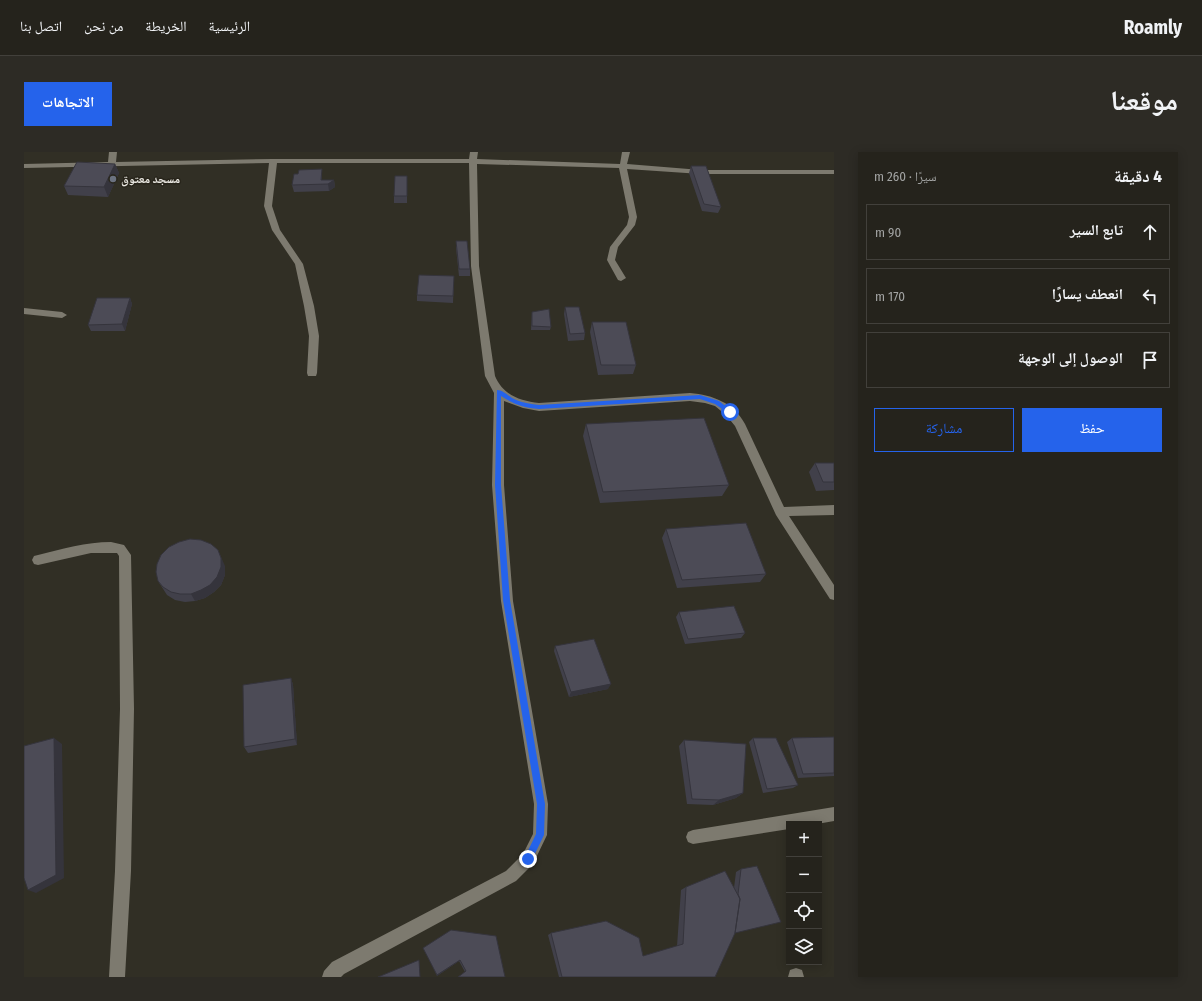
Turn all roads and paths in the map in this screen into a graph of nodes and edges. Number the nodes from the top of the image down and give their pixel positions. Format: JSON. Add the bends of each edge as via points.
{"nodes":[{"id":1,"x":113,"y":152,"type":"edge"},
{"id":2,"x":626,"y":152,"type":"edge"},
{"id":3,"x":473,"y":157,"type":"edge"},
{"id":4,"x":273,"y":161,"type":"junction"},
{"id":5,"x":112,"y":165,"type":"junction"},
{"id":6,"x":24,"y":166,"type":"edge"},
{"id":7,"x":623,"y":166,"type":"junction"},
{"id":8,"x":834,"y":172,"type":"edge"},
{"id":9,"x":621,"y":278,"type":"dead end"},
{"id":10,"x":24,"y":311,"type":"edge"},
{"id":11,"x":62,"y":315,"type":"dead end"},
{"id":12,"x":312,"y":373,"type":"dead end"},
{"id":13,"x":499,"y":392,"type":"junction"},
{"id":14,"x":834,"y":510,"type":"edge"},
{"id":15,"x":780,"y":512,"type":"junction"},
{"id":16,"x":38,"y":560,"type":"dead end"},
{"id":17,"x":834,"y":595,"type":"edge"},
{"id":18,"x":834,"y":814,"type":"edge"},
{"id":19,"x":693,"y":837,"type":"dead end"},
{"id":20,"x":117,"y":977,"type":"edge"},
{"id":21,"x":330,"y":977,"type":"edge"}],
"edges":[{"from":1,"to":5,"type":"street"},
{"from":2,"to":7,"type":"street"},
{"from":3,"to":4,"type":"street"},
{"from":3,"to":7,"type":"street"},
{"from":3,"to":13,"type":"street","via":[[475,266],[490,376],[492,384]]},
{"from":4,"to":5,"type":"street"},
{"from":4,"to":12,"type":"street","via":[[268,206],[276,230],[299,264],[314,336]]},
{"from":5,"to":6,"type":"street"},
{"from":7,"to":8,"type":"street","via":[[701,172]]},
{"from":7,"to":9,"type":"street","via":[[633,217],[631,225],[614,247],[611,260]]},
{"from":10,"to":11,"type":"street"},
{"from":13,"to":15,"type":"street","via":[[526,406],[539,407],[690,397],[710,399],[730,412],[740,424]]},
{"from":13,"to":21,"type":"street","via":[[498,485],[507,600],[541,804],[540,835],[528,859],[511,876],[338,968]]},
{"from":14,"to":15,"type":"street"},
{"from":15,"to":17,"type":"street"},
{"from":16,"to":20,"type":"street","via":[[98,547],[121,549],[125,555],[127,709],[124,871]]},
{"from":18,"to":19,"type":"street"}]}
